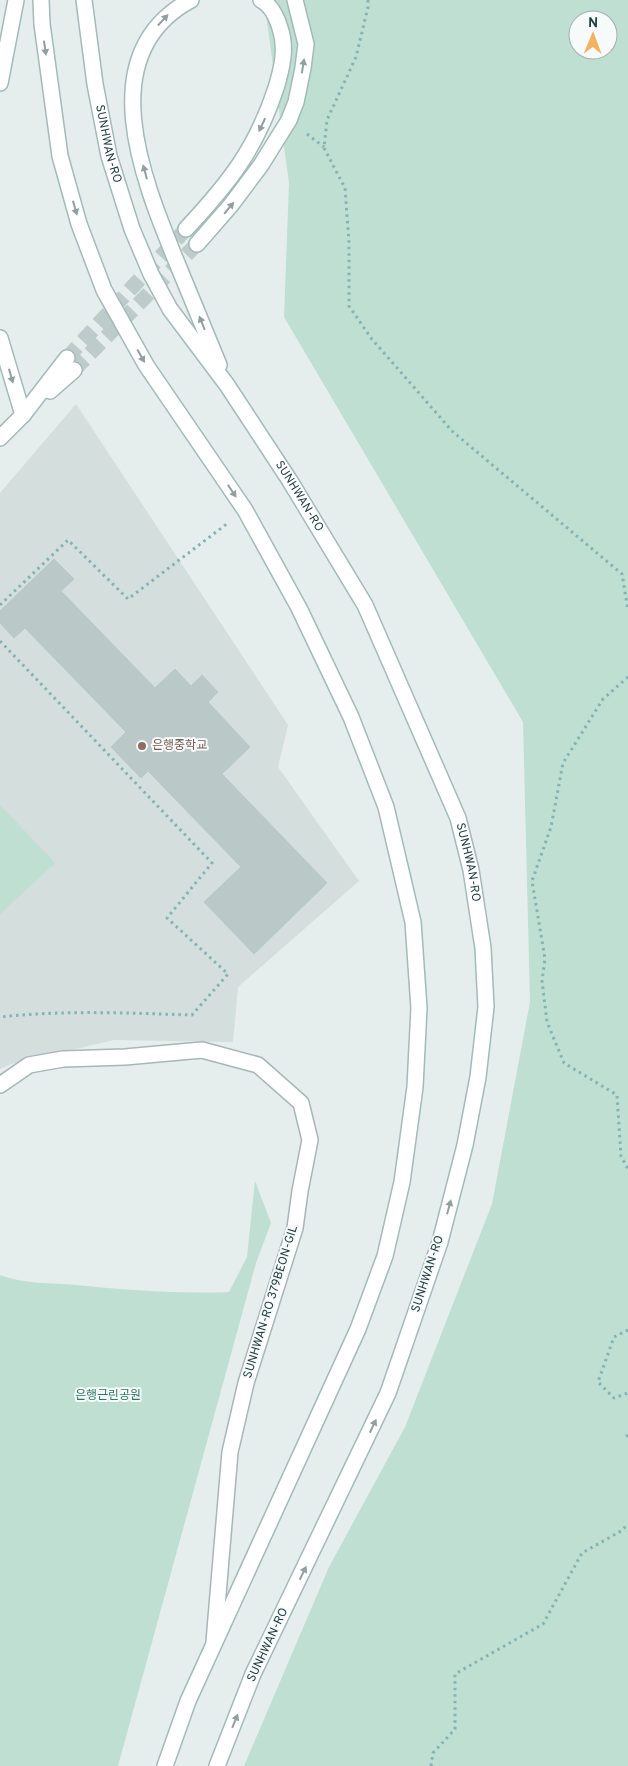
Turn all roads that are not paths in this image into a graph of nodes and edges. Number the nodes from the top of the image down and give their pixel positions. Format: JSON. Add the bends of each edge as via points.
{"nodes":[{"id":1,"x":16,"y":0,"type":"edge"},
{"id":2,"x":41,"y":0,"type":"edge"},
{"id":3,"x":84,"y":0,"type":"edge"},
{"id":4,"x":192,"y":0,"type":"edge"},
{"id":5,"x":261,"y":0,"type":"edge"},
{"id":6,"x":295,"y":0,"type":"edge"},
{"id":7,"x":0,"y":83,"type":"edge"},
{"id":8,"x":186,"y":228,"type":"tunnel mouth"},
{"id":9,"x":197,"y":244,"type":"tunnel mouth"},
{"id":10,"x":0,"y":338,"type":"edge"},
{"id":11,"x":71,"y":364,"type":"tunnel mouth"},
{"id":12,"x":227,"y":385,"type":"junction"},
{"id":13,"x":23,"y":415,"type":"junction"},
{"id":14,"x":0,"y":438,"type":"edge"},
{"id":15,"x":0,"y":1085,"type":"edge"},
{"id":16,"x":214,"y":1646,"type":"junction"},
{"id":17,"x":165,"y":1766,"type":"edge"},
{"id":18,"x":217,"y":1766,"type":"edge"}],
"edges":[{"from":1,"to":7,"type":"main road"},
{"from":2,"to":16,"type":"main road","one_way":true,"via":[[60,156],[79,224],[104,290],[146,365],[245,510],[299,608],[351,717],[386,807],[413,922],[419,1008],[415,1088],[402,1182],[386,1256],[358,1330]]},
{"from":3,"to":12,"type":"main road","name":"SUNHWAN-RO","via":[[109,156],[132,229],[170,309]]},
{"from":12,"to":4,"type":"main road","one_way":true,"via":[[154,206],[135,134],[132,102],[136,69],[143,48],[170,12]]},
{"from":5,"to":8,"type":"main road","one_way":true,"via":[[267,3],[284,37],[284,59],[268,113],[236,171]]},
{"from":9,"to":6,"type":"main road","one_way":true,"via":[[255,173],[289,120],[302,76],[306,44]]},
{"from":10,"to":13,"type":"main road","one_way":true},
{"from":11,"to":13,"type":"main road"},
{"from":18,"to":12,"type":"main road","name":"SUNHWAN-RO","one_way":true,"via":[[253,1674],[388,1394],[440,1242],[465,1145],[478,1077],[486,1007],[483,948],[471,870],[458,818],[366,605]]},
{"from":13,"to":14,"type":"main road"},
{"from":15,"to":16,"type":"main road","name":"SUNHWAN-RO 379BEON-GIL","via":[[29,1066],[63,1059],[202,1050],[258,1065],[301,1103],[310,1140],[295,1228],[246,1383],[230,1452]]},
{"from":16,"to":17,"type":"main road","via":[[188,1701]]}]}
